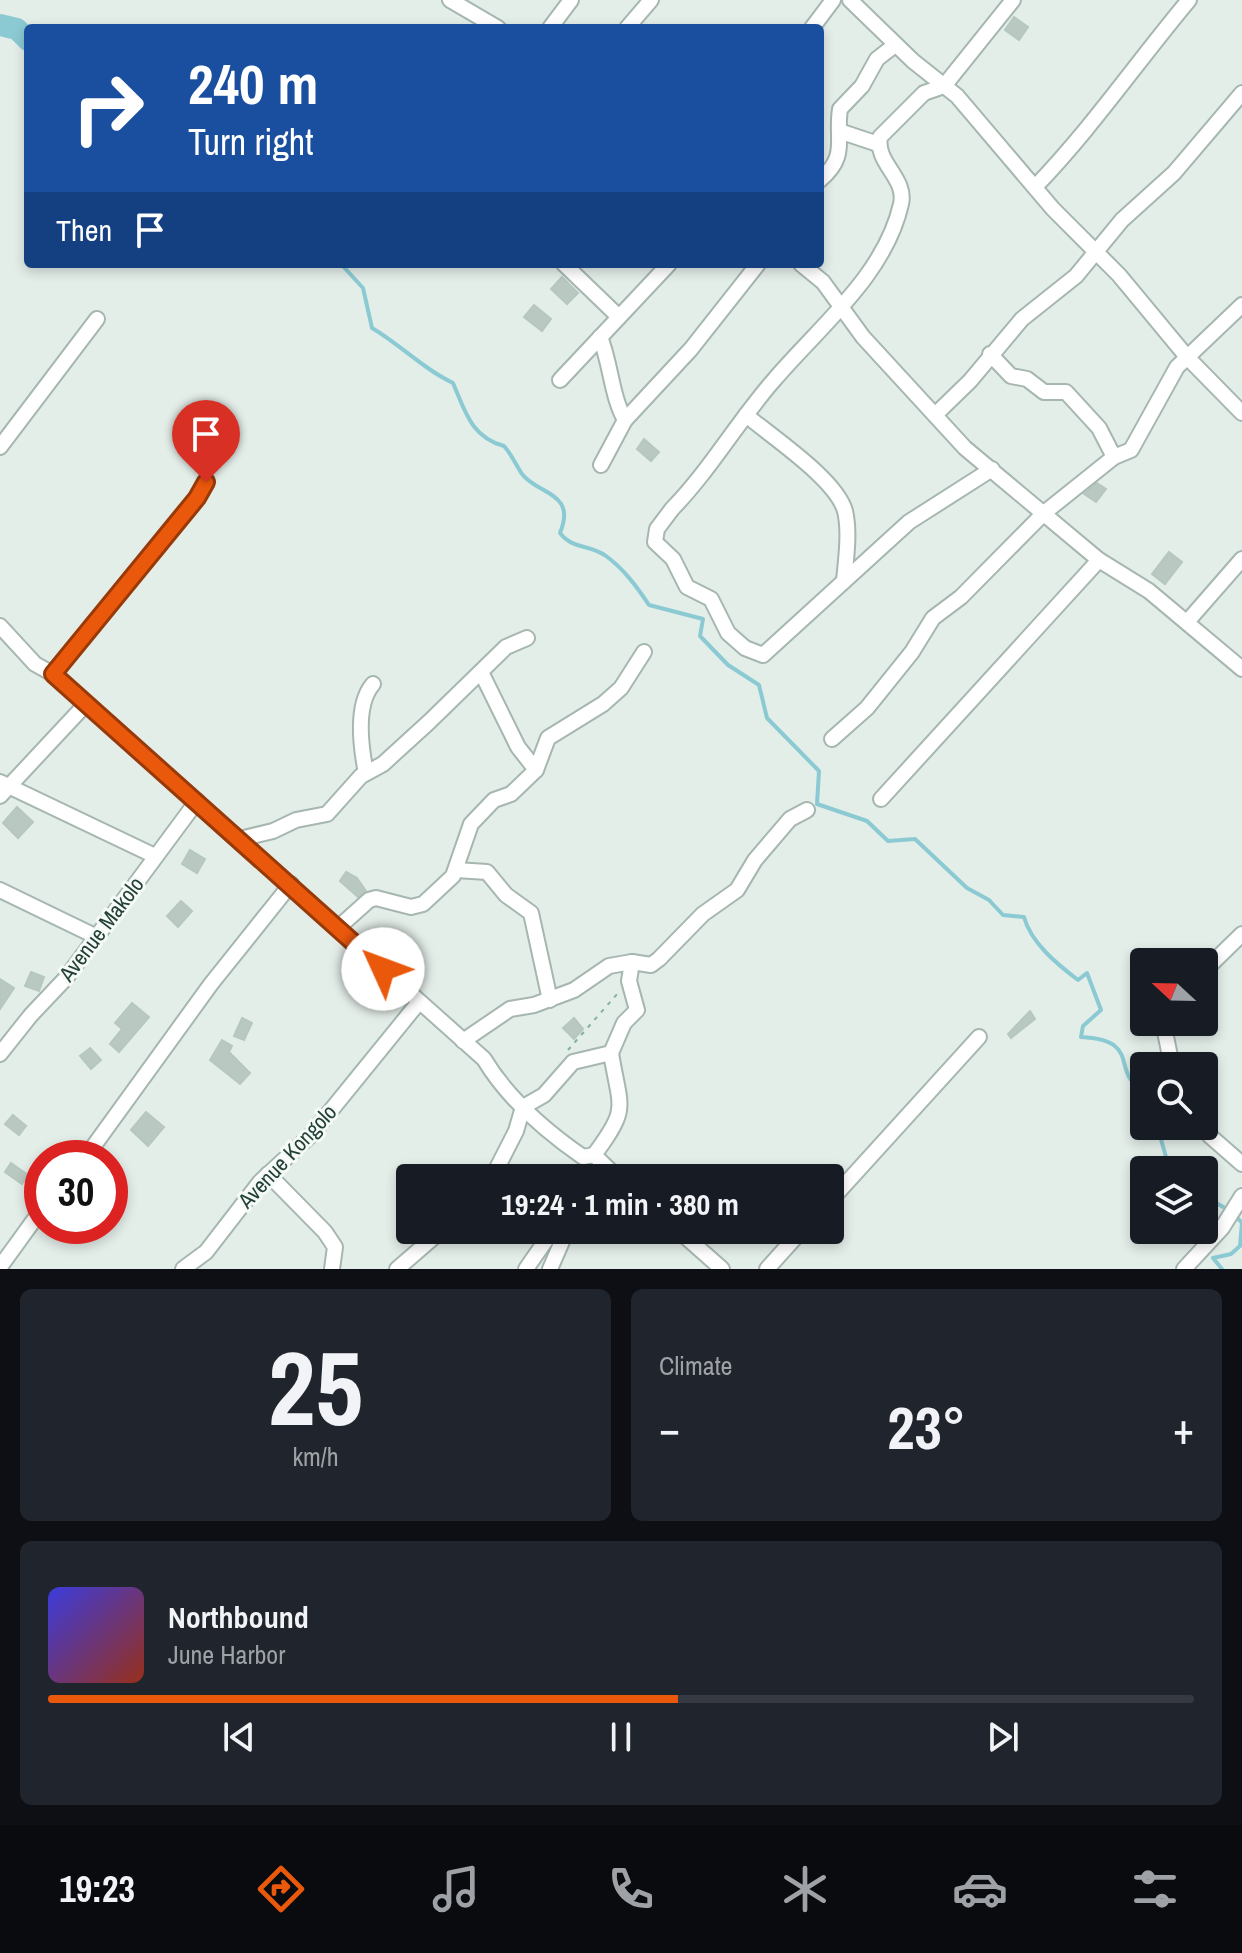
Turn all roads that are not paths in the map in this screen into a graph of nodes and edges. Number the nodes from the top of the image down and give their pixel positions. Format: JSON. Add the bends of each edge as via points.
{"nodes":[{"id":1,"x":450,"y":0,"type":"edge"},
{"id":2,"x":571,"y":0,"type":"edge"},
{"id":3,"x":651,"y":0,"type":"edge"},
{"id":4,"x":833,"y":0,"type":"edge"},
{"id":5,"x":850,"y":0,"type":"edge"},
{"id":6,"x":1013,"y":0,"type":"edge"},
{"id":7,"x":1189,"y":0,"type":"edge"},
{"id":8,"x":491,"y":24,"type":"edge"},
{"id":9,"x":553,"y":24,"type":"edge"},
{"id":10,"x":630,"y":24,"type":"edge"},
{"id":11,"x":815,"y":24,"type":"edge"},
{"id":12,"x":895,"y":45,"type":"junction"},
{"id":13,"x":944,"y":86,"type":"junction"},
{"id":14,"x":1242,"y":93,"type":"edge"},
{"id":15,"x":842,"y":132,"type":"junction"},
{"id":16,"x":878,"y":144,"type":"junction"},
{"id":17,"x":824,"y":176,"type":"edge"},
{"id":18,"x":1035,"y":187,"type":"junction"},
{"id":19,"x":1097,"y":251,"type":"junction"},
{"id":20,"x":568,"y":268,"type":"edge"},
{"id":21,"x":665,"y":268,"type":"edge"},
{"id":22,"x":755,"y":268,"type":"edge"},
{"id":23,"x":806,"y":268,"type":"edge"},
{"id":24,"x":1242,"y":305,"type":"edge"},
{"id":25,"x":840,"y":307,"type":"junction"},
{"id":26,"x":619,"y":317,"type":"junction"},
{"id":27,"x":97,"y":319,"type":"dead end"},
{"id":28,"x":600,"y":337,"type":"junction"},
{"id":29,"x":990,"y":354,"type":"junction"},
{"id":30,"x":1187,"y":357,"type":"junction"},
{"id":31,"x":560,"y":380,"type":"dead end"},
{"id":32,"x":1242,"y":413,"type":"edge"},
{"id":33,"x":936,"y":414,"type":"junction"},
{"id":34,"x":746,"y":415,"type":"junction"},
{"id":35,"x":625,"y":420,"type":"junction"},
{"id":36,"x":0,"y":447,"type":"edge"},
{"id":37,"x":1114,"y":457,"type":"junction"},
{"id":38,"x":601,"y":465,"type":"dead end"},
{"id":39,"x":992,"y":469,"type":"junction"},
{"id":40,"x":206,"y":482,"type":"dead end"},
{"id":41,"x":1044,"y":513,"type":"junction"},
{"id":42,"x":1242,"y":559,"type":"edge"},
{"id":43,"x":1099,"y":560,"type":"junction"},
{"id":44,"x":844,"y":581,"type":"junction"},
{"id":45,"x":1187,"y":622,"type":"junction"},
{"id":46,"x":0,"y":626,"type":"edge"},
{"id":47,"x":527,"y":638,"type":"dead end"},
{"id":48,"x":644,"y":652,"type":"dead end"},
{"id":49,"x":1242,"y":669,"type":"edge"},
{"id":50,"x":481,"y":672,"type":"junction"},
{"id":51,"x":53,"y":674,"type":"junction"},
{"id":52,"x":373,"y":684,"type":"dead end"},
{"id":53,"x":85,"y":705,"type":"junction"},
{"id":54,"x":832,"y":739,"type":"dead end"},
{"id":55,"x":536,"y":770,"type":"junction"},
{"id":56,"x":366,"y":773,"type":"junction"},
{"id":57,"x":3,"y":788,"type":"edge"},
{"id":58,"x":881,"y":799,"type":"dead end"},
{"id":59,"x":197,"y":801,"type":"junction"},
{"id":60,"x":807,"y":810,"type":"dead end"},
{"id":61,"x":240,"y":839,"type":"junction"},
{"id":62,"x":155,"y":856,"type":"junction"},
{"id":63,"x":456,"y":870,"type":"junction"},
{"id":64,"x":291,"y":884,"type":"junction"},
{"id":65,"x":0,"y":890,"type":"edge"},
{"id":66,"x":339,"y":927,"type":"junction"},
{"id":67,"x":1242,"y":934,"type":"edge"},
{"id":68,"x":97,"y":937,"type":"junction"},
{"id":69,"x":1218,"y":957,"type":"edge"},
{"id":70,"x":632,"y":962,"type":"junction"},
{"id":71,"x":550,"y":1000,"type":"junction"},
{"id":72,"x":419,"y":1002,"type":"junction"},
{"id":73,"x":979,"y":1037,"type":"dead end"},
{"id":74,"x":463,"y":1041,"type":"junction"},
{"id":75,"x":2,"y":1049,"type":"edge"},
{"id":76,"x":611,"y":1053,"type":"junction"},
{"id":77,"x":523,"y":1107,"type":"junction"},
{"id":78,"x":98,"y":1140,"type":"edge"},
{"id":79,"x":1215,"y":1140,"type":"edge"},
{"id":80,"x":594,"y":1155,"type":"junction"},
{"id":81,"x":499,"y":1164,"type":"edge"},
{"id":82,"x":602,"y":1164,"type":"edge"},
{"id":83,"x":1242,"y":1164,"type":"edge"},
{"id":84,"x":268,"y":1174,"type":"junction"},
{"id":85,"x":844,"y":1186,"type":"edge"},
{"id":86,"x":1242,"y":1196,"type":"edge"},
{"id":87,"x":24,"y":1234,"type":"edge"},
{"id":88,"x":426,"y":1244,"type":"edge"},
{"id":89,"x":543,"y":1244,"type":"edge"},
{"id":90,"x":561,"y":1244,"type":"edge"},
{"id":91,"x":694,"y":1244,"type":"edge"},
{"id":92,"x":789,"y":1244,"type":"edge"},
{"id":93,"x":0,"y":1267,"type":"edge"},
{"id":94,"x":183,"y":1269,"type":"edge"},
{"id":95,"x":332,"y":1269,"type":"edge"},
{"id":96,"x":397,"y":1269,"type":"edge"},
{"id":97,"x":526,"y":1269,"type":"edge"},
{"id":98,"x":550,"y":1269,"type":"edge"},
{"id":99,"x":722,"y":1269,"type":"edge"},
{"id":100,"x":767,"y":1269,"type":"edge"},
{"id":101,"x":1185,"y":1269,"type":"edge"}],
"edges":[{"from":1,"to":8,"type":"street"},
{"from":2,"to":9,"type":"street"},
{"from":3,"to":10,"type":"street"},
{"from":4,"to":11,"type":"street"},
{"from":5,"to":12,"type":"street"},
{"from":6,"to":13,"type":"street"},
{"from":7,"to":18,"type":"street","via":[[1098,117]]},
{"from":12,"to":13,"type":"street"},
{"from":12,"to":15,"type":"street","via":[[877,59],[862,86],[840,109]]},
{"from":13,"to":16,"type":"street","via":[[933,87],[916,100]]},
{"from":13,"to":18,"type":"street"},
{"from":14,"to":19,"type":"street"},
{"from":15,"to":16,"type":"street"},
{"from":15,"to":17,"type":"street","via":[[836,163]]},
{"from":16,"to":25,"type":"street","via":[[902,189],[902,201],[886,245]]},
{"from":18,"to":19,"type":"street"},
{"from":19,"to":29,"type":"street"},
{"from":19,"to":30,"type":"street"},
{"from":20,"to":26,"type":"street"},
{"from":21,"to":26,"type":"street"},
{"from":22,"to":35,"type":"street","via":[[691,349]]},
{"from":23,"to":25,"type":"street"},
{"from":24,"to":30,"type":"street"},
{"from":25,"to":33,"type":"street"},
{"from":25,"to":34,"type":"street"},
{"from":26,"to":28,"type":"street"},
{"from":27,"to":36,"type":"street"},
{"from":28,"to":31,"type":"street"},
{"from":28,"to":35,"type":"street"},
{"from":29,"to":33,"type":"street"},
{"from":29,"to":37,"type":"street","via":[[1011,376],[1027,379],[1044,392],[1066,392],[1099,428]]},
{"from":30,"to":32,"type":"street"},
{"from":30,"to":37,"type":"street","via":[[1167,381],[1131,450]]},
{"from":33,"to":39,"type":"street"},
{"from":34,"to":44,"type":"street","via":[[824,481],[840,502],[846,533]]},
{"from":34,"to":44,"type":"street","via":[[657,529],[655,542],[673,559],[687,587],[711,599],[728,633],[763,655]]},
{"from":35,"to":38,"type":"street"},
{"from":37,"to":41,"type":"street"},
{"from":39,"to":41,"type":"street"},
{"from":39,"to":44,"type":"street","via":[[909,522]]},
{"from":40,"to":51,"type":"street"},
{"from":41,"to":43,"type":"street"},
{"from":41,"to":54,"type":"street","via":[[933,618],[887,683]]},
{"from":42,"to":45,"type":"street"},
{"from":43,"to":45,"type":"street"},
{"from":43,"to":58,"type":"street"},
{"from":45,"to":49,"type":"street"},
{"from":46,"to":51,"type":"street","via":[[35,664]]},
{"from":47,"to":50,"type":"street","via":[[506,647]]},
{"from":48,"to":55,"type":"street","via":[[621,688],[548,738]]},
{"from":50,"to":55,"type":"street","via":[[518,747]]},
{"from":50,"to":56,"type":"street","via":[[383,764]]},
{"from":51,"to":53,"type":"street"},
{"from":52,"to":56,"type":"street","via":[[363,711]]},
{"from":53,"to":57,"type":"street"},
{"from":53,"to":59,"type":"street"},
{"from":55,"to":63,"type":"street","via":[[471,824]]},
{"from":56,"to":61,"type":"street","via":[[323,817],[296,820]]},
{"from":57,"to":62,"type":"street"},
{"from":59,"to":61,"type":"street"},
{"from":59,"to":62,"type":"street","name":"Avenue Makolo"},
{"from":60,"to":70,"type":"street","via":[[790,819],[737,890],[703,914],[659,959],[651,965]]},
{"from":61,"to":64,"type":"street"},
{"from":62,"to":68,"type":"street","name":"Avenue Makolo"},
{"from":63,"to":66,"type":"street","via":[[423,904],[405,907],[376,898]]},
{"from":63,"to":71,"type":"street","via":[[487,872],[531,913]]},
{"from":64,"to":66,"type":"street"},
{"from":64,"to":78,"type":"street"},
{"from":65,"to":68,"type":"street"},
{"from":66,"to":72,"type":"street"},
{"from":67,"to":69,"type":"street"},
{"from":68,"to":75,"type":"street","name":"Avenue Makolo"},
{"from":70,"to":71,"type":"street","via":[[600,970],[579,988]]},
{"from":70,"to":76,"type":"street","via":[[629,981],[637,1010],[624,1023]]},
{"from":71,"to":74,"type":"street","via":[[510,1009]]},
{"from":72,"to":74,"type":"street"},
{"from":72,"to":84,"type":"street","name":"Avenue Kongolo","via":[[311,1135]]},
{"from":73,"to":85,"type":"street"},
{"from":74,"to":77,"type":"street"},
{"from":76,"to":77,"type":"street","via":[[573,1062],[544,1095]]},
{"from":76,"to":80,"type":"street","via":[[622,1106],[617,1124]]},
{"from":77,"to":80,"type":"street","via":[[583,1157]]},
{"from":77,"to":81,"type":"street"},
{"from":79,"to":83,"type":"street"},
{"from":80,"to":82,"type":"street"},
{"from":84,"to":94,"type":"street","name":"Avenue Kongolo","via":[[206,1252]]},
{"from":84,"to":95,"type":"street","via":[[331,1240],[336,1253]]},
{"from":86,"to":101,"type":"street"},
{"from":87,"to":93,"type":"street"},
{"from":88,"to":96,"type":"street"},
{"from":89,"to":97,"type":"street"},
{"from":90,"to":98,"type":"street"},
{"from":91,"to":99,"type":"street"},
{"from":92,"to":100,"type":"street"}]}
